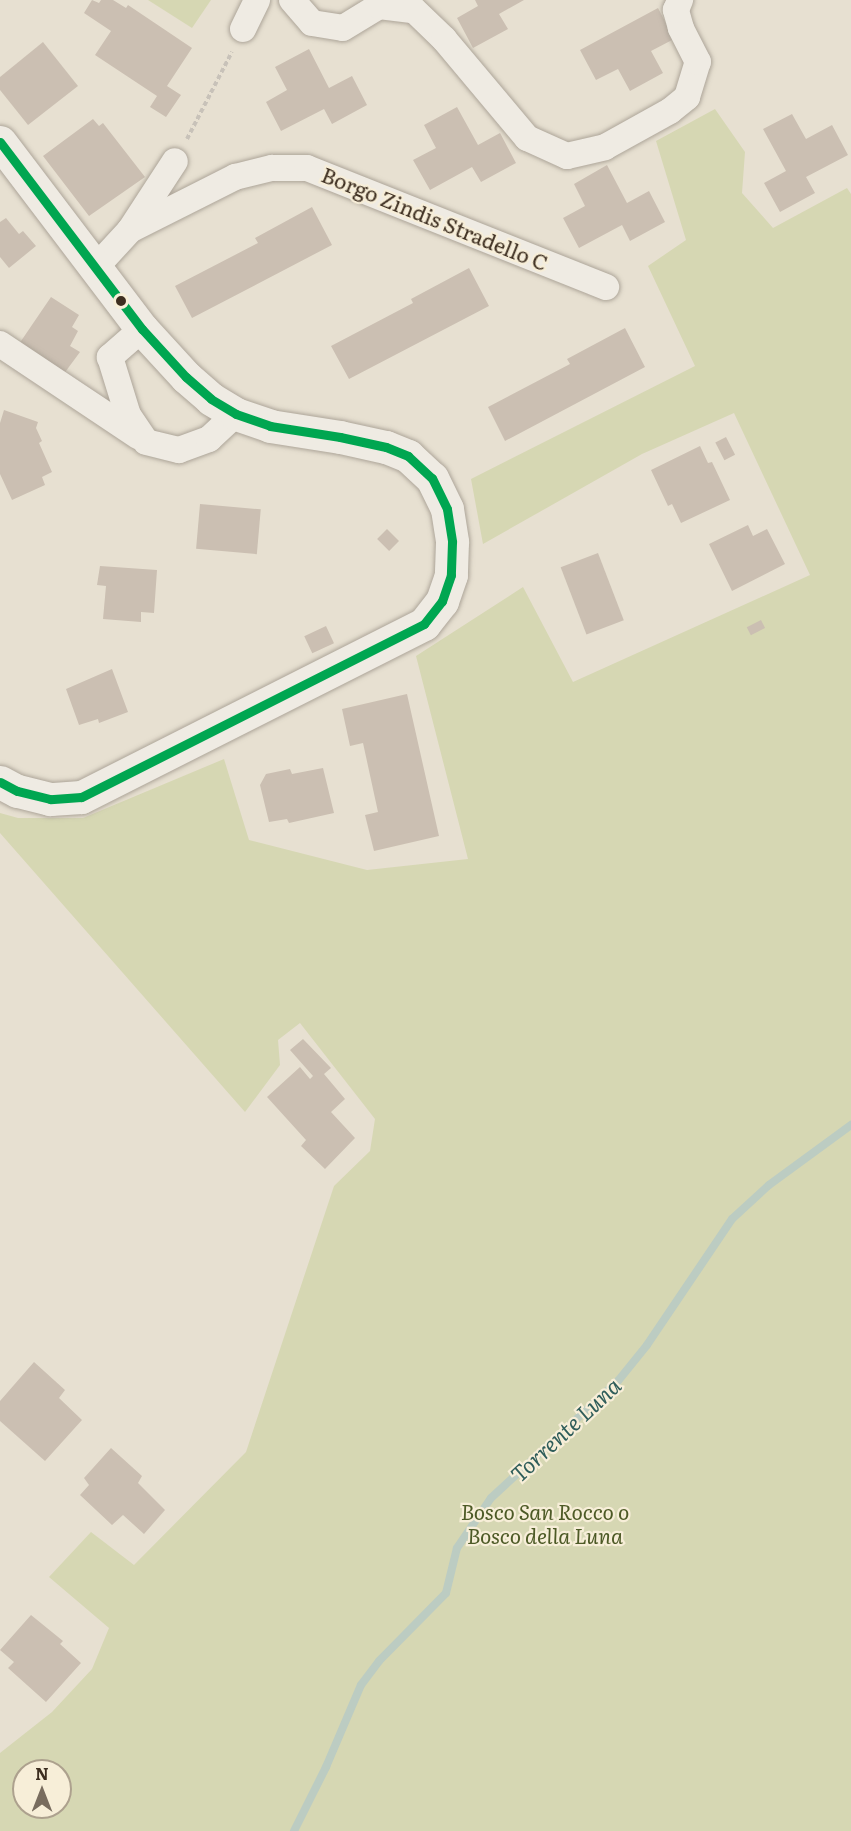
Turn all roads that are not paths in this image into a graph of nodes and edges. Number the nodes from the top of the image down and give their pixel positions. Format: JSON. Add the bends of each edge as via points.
{"nodes":[{"id":1,"x":257,"y":0,"type":"edge"},
{"id":2,"x":292,"y":0,"type":"edge"},
{"id":3,"x":672,"y":3,"type":"edge"},
{"id":4,"x":243,"y":29,"type":"road end"},
{"id":5,"x":0,"y":142,"type":"edge"},
{"id":6,"x":176,"y":161,"type":"road end"},
{"id":7,"x":130,"y":230,"type":"junction"},
{"id":8,"x":96,"y":267,"type":"junction"},
{"id":9,"x":606,"y":287,"type":"dead end"},
{"id":10,"x":142,"y":329,"type":"junction"},
{"id":11,"x":0,"y":344,"type":"edge"},
{"id":12,"x":236,"y":414,"type":"junction"},
{"id":13,"x":146,"y":442,"type":"junction"},
{"id":14,"x":0,"y":782,"type":"edge"}],
"edges":[{"from":1,"to":4,"type":"street"},
{"from":2,"to":3,"type":"street","via":[[312,23],[344,28],[379,6],[414,10],[444,39],[526,138],[567,156],[605,147],[670,111],[687,97],[698,62]]},
{"from":5,"to":8,"type":"street"},
{"from":6,"to":7,"type":"street","name":"Borgo Zindis Stradello C"},
{"from":7,"to":8,"type":"street","name":"Borgo Zindis Stradello C"},
{"from":7,"to":9,"type":"street","name":"Borgo Zindis Stradello C","via":[[235,177],[272,168],[307,168]]},
{"from":8,"to":10,"type":"street"},
{"from":10,"to":12,"type":"street","via":[[186,377]]},
{"from":10,"to":13,"type":"street","via":[[110,357],[128,416]]},
{"from":11,"to":13,"type":"street"},
{"from":12,"to":13,"type":"street","via":[[209,439],[179,450]]},
{"from":12,"to":14,"type":"street","via":[[270,426],[386,447],[408,456],[432,478],[447,509],[451,575],[442,601],[424,624],[81,797],[50,799],[17,791]]}]}
